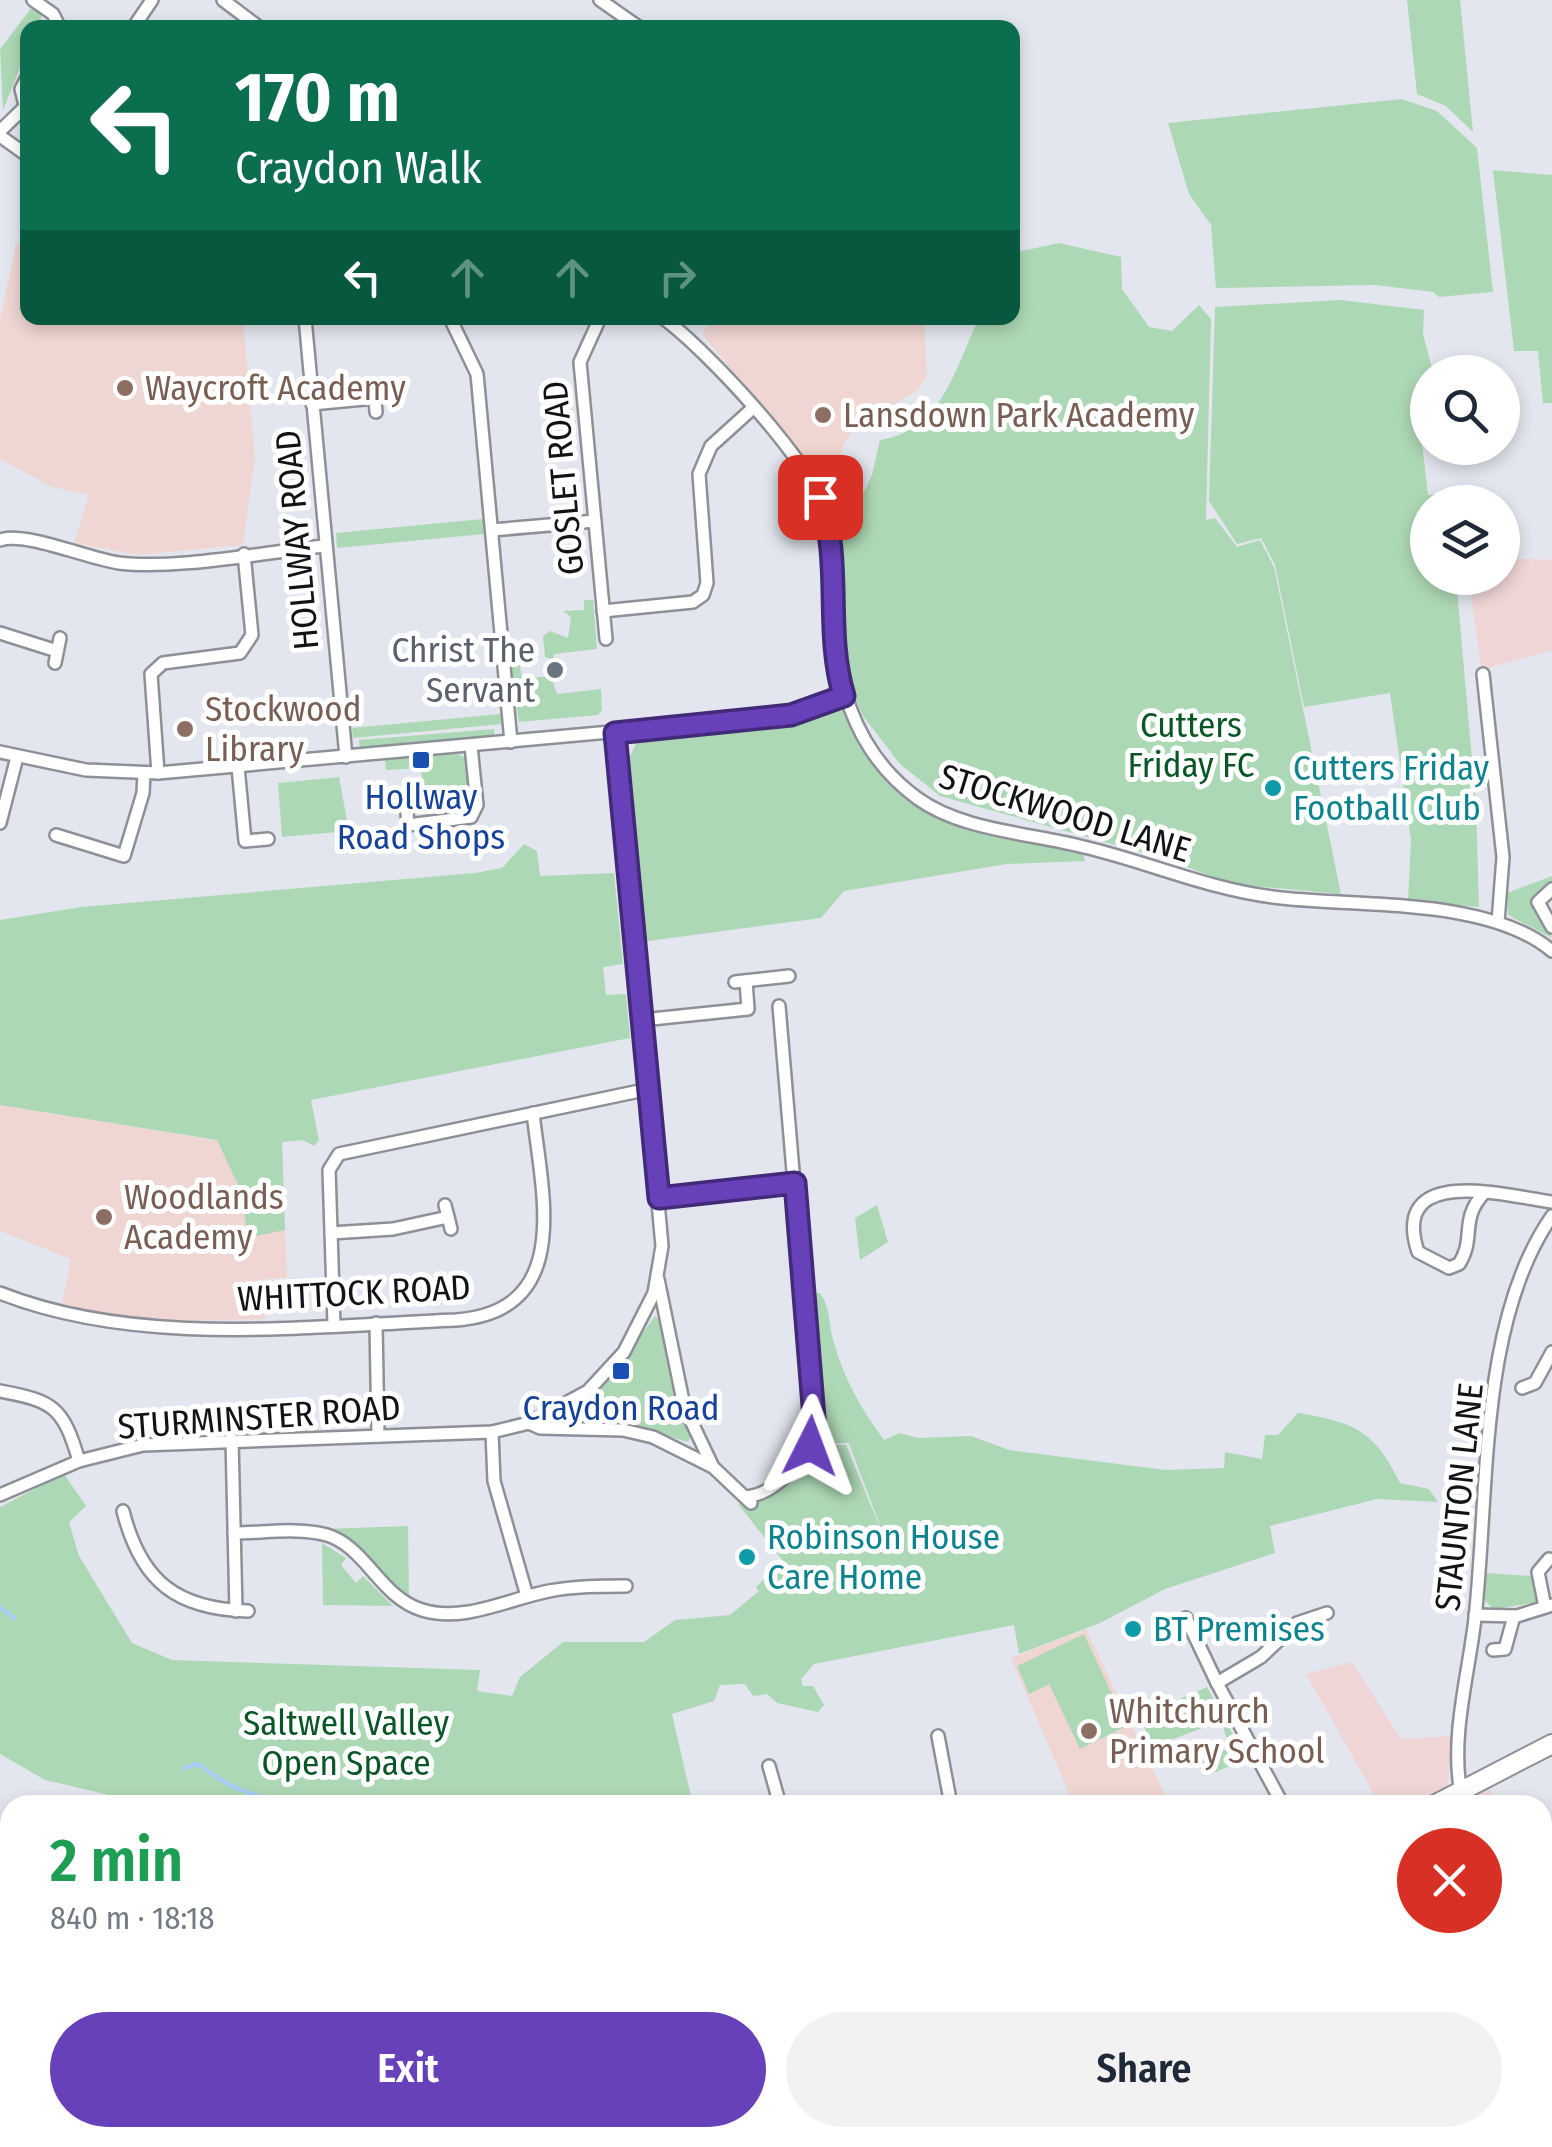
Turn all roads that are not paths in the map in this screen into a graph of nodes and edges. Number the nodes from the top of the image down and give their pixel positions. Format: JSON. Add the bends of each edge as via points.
{"nodes":[{"id":1,"x":33,"y":0,"type":"edge"},
{"id":2,"x":223,"y":0,"type":"edge"},
{"id":3,"x":600,"y":0,"type":"edge"},
{"id":4,"x":55,"y":20,"type":"edge"},
{"id":5,"x":249,"y":20,"type":"edge"},
{"id":6,"x":629,"y":20,"type":"edge"},
{"id":7,"x":20,"y":111,"type":"edge"},
{"id":8,"x":0,"y":134,"type":"edge"},
{"id":9,"x":20,"y":150,"type":"edge"},
{"id":10,"x":306,"y":325,"type":"edge"},
{"id":11,"x":453,"y":325,"type":"edge"},
{"id":12,"x":595,"y":325,"type":"edge"},
{"id":13,"x":672,"y":325,"type":"edge"},
{"id":14,"x":374,"y":384,"type":"dead end"},
{"id":15,"x":312,"y":404,"type":"junction"},
{"id":16,"x":753,"y":408,"type":"junction"},
{"id":17,"x":595,"y":521,"type":"junction"},
{"id":18,"x":492,"y":530,"type":"junction"},
{"id":19,"x":0,"y":540,"type":"edge"},
{"id":20,"x":326,"y":546,"type":"junction"},
{"id":21,"x":244,"y":554,"type":"junction"},
{"id":22,"x":603,"y":610,"type":"junction"},
{"id":23,"x":0,"y":633,"type":"edge"},
{"id":24,"x":606,"y":639,"type":"dead end"},
{"id":25,"x":58,"y":651,"type":"dead end"},
{"id":26,"x":1483,"y":674,"type":"dead end"},
{"id":27,"x":844,"y":696,"type":"junction"},
{"id":28,"x":615,"y":733,"type":"junction"},
{"id":29,"x":511,"y":742,"type":"junction"},
{"id":30,"x":471,"y":746,"type":"junction"},
{"id":31,"x":0,"y":752,"type":"edge"},
{"id":32,"x":17,"y":757,"type":"junction"},
{"id":33,"x":346,"y":757,"type":"junction"},
{"id":34,"x":238,"y":767,"type":"junction"},
{"id":35,"x":158,"y":773,"type":"junction"},
{"id":36,"x":144,"y":774,"type":"junction"},
{"id":37,"x":407,"y":813,"type":"dead end"},
{"id":38,"x":0,"y":823,"type":"edge"},
{"id":39,"x":56,"y":835,"type":"dead end"},
{"id":40,"x":268,"y":838,"type":"dead end"},
{"id":41,"x":94,"y":847,"type":"junction"},
{"id":42,"x":90,"y":861,"type":"dead end"},
{"id":43,"x":1552,"y":889,"type":"edge"},
{"id":44,"x":1498,"y":922,"type":"junction"},
{"id":45,"x":1552,"y":927,"type":"edge"},
{"id":46,"x":1552,"y":951,"type":"edge"},
{"id":47,"x":788,"y":976,"type":"dead end"},
{"id":48,"x":779,"y":1006,"type":"dead end"},
{"id":49,"x":642,"y":1020,"type":"junction"},
{"id":50,"x":649,"y":1089,"type":"junction"},
{"id":51,"x":533,"y":1113,"type":"junction"},
{"id":52,"x":795,"y":1183,"type":"junction"},
{"id":53,"x":1484,"y":1193,"type":"junction"},
{"id":54,"x":659,"y":1198,"type":"junction"},
{"id":55,"x":1552,"y":1202,"type":"edge"},
{"id":56,"x":1552,"y":1216,"type":"edge"},
{"id":57,"x":448,"y":1217,"type":"dead end"},
{"id":58,"x":331,"y":1232,"type":"junction"},
{"id":59,"x":658,"y":1279,"type":"junction"},
{"id":60,"x":0,"y":1292,"type":"edge"},
{"id":61,"x":376,"y":1323,"type":"junction"},
{"id":62,"x":334,"y":1324,"type":"junction"},
{"id":63,"x":1552,"y":1352,"type":"edge"},
{"id":64,"x":1522,"y":1388,"type":"dead end"},
{"id":65,"x":0,"y":1391,"type":"edge"},
{"id":66,"x":530,"y":1423,"type":"junction"},
{"id":67,"x":492,"y":1432,"type":"junction"},
{"id":68,"x":378,"y":1436,"type":"junction"},
{"id":69,"x":232,"y":1440,"type":"junction"},
{"id":70,"x":79,"y":1461,"type":"junction"},
{"id":71,"x":713,"y":1467,"type":"junction"},
{"id":72,"x":0,"y":1496,"type":"edge"},
{"id":73,"x":123,"y":1511,"type":"dead end"},
{"id":74,"x":234,"y":1533,"type":"junction"},
{"id":75,"x":1548,"y":1559,"type":"dead end"},
{"id":76,"x":626,"y":1586,"type":"dead end"},
{"id":77,"x":527,"y":1596,"type":"junction"},
{"id":78,"x":1549,"y":1606,"type":"edge"},
{"id":79,"x":1327,"y":1613,"type":"dead end"},
{"id":80,"x":1475,"y":1615,"type":"junction"},
{"id":81,"x":1514,"y":1616,"type":"junction"},
{"id":82,"x":1186,"y":1618,"type":"dead end"},
{"id":83,"x":1503,"y":1651,"type":"dead end"},
{"id":84,"x":1217,"y":1683,"type":"junction"},
{"id":85,"x":938,"y":1736,"type":"dead end"},
{"id":86,"x":1552,"y":1744,"type":"edge"},
{"id":87,"x":769,"y":1766,"type":"dead end"},
{"id":88,"x":777,"y":1795,"type":"edge"},
{"id":89,"x":950,"y":1795,"type":"edge"},
{"id":90,"x":1277,"y":1795,"type":"edge"},
{"id":91,"x":1450,"y":1795,"type":"edge"},
{"id":92,"x":1458,"y":1795,"type":"edge"}],
"edges":[{"from":1,"to":4,"type":"street"},
{"from":2,"to":5,"type":"street"},
{"from":3,"to":6,"type":"street"},
{"from":7,"to":8,"type":"street"},
{"from":8,"to":9,"type":"street"},
{"from":10,"to":15,"type":"street","name":"HOLLWAY ROAD"},
{"from":11,"to":18,"type":"street","via":[[477,374]]},
{"from":12,"to":17,"type":"street","name":"GOSLET ROAD","via":[[580,362]]},
{"from":13,"to":16,"type":"street","name":"STOCKWOOD LANE"},
{"from":14,"to":15,"type":"street","via":[[376,405]]},
{"from":15,"to":20,"type":"street","name":"HOLLWAY ROAD"},
{"from":16,"to":22,"type":"street","via":[[711,446],[699,474],[703,595],[693,602]]},
{"from":16,"to":27,"type":"street","name":"STOCKWOOD LANE","via":[[810,478],[827,514],[834,646]]},
{"from":17,"to":18,"type":"street"},
{"from":17,"to":22,"type":"street","name":"GOSLET ROAD"},
{"from":18,"to":29,"type":"street"},
{"from":19,"to":21,"type":"street","via":[[14,537],[142,564]]},
{"from":20,"to":21,"type":"street"},
{"from":20,"to":33,"type":"street","name":"HOLLWAY ROAD"},
{"from":21,"to":35,"type":"street","via":[[248,647],[240,654],[160,664],[150,677]]},
{"from":22,"to":24,"type":"street","name":"GOSLET ROAD"},
{"from":23,"to":25,"type":"street"},
{"from":26,"to":44,"type":"street","via":[[1502,857]]},
{"from":27,"to":28,"type":"street","via":[[791,715]]},
{"from":27,"to":44,"type":"street","name":"STOCKWOOD LANE","via":[[871,750],[916,798],[938,810],[1224,890]]},
{"from":28,"to":29,"type":"street"},
{"from":28,"to":49,"type":"street"},
{"from":29,"to":30,"type":"street"},
{"from":30,"to":33,"type":"street"},
{"from":30,"to":37,"type":"street","via":[[477,805],[471,818],[408,825]]},
{"from":31,"to":32,"type":"street"},
{"from":32,"to":36,"type":"street"},
{"from":32,"to":38,"type":"street"},
{"from":33,"to":34,"type":"street"},
{"from":34,"to":35,"type":"street"},
{"from":34,"to":40,"type":"street","via":[[245,841]]},
{"from":35,"to":36,"type":"street"},
{"from":36,"to":41,"type":"street","via":[[128,857]]},
{"from":39,"to":41,"type":"street"},
{"from":41,"to":42,"type":"street"},
{"from":43,"to":45,"type":"street","via":[[1538,902]]},
{"from":44,"to":46,"type":"street","name":"STOCKWOOD LANE"},
{"from":47,"to":49,"type":"street","via":[[740,982],[748,1009]]},
{"from":48,"to":52,"type":"street"},
{"from":49,"to":50,"type":"street"},
{"from":50,"to":51,"type":"street"},
{"from":50,"to":54,"type":"street"},
{"from":51,"to":58,"type":"street","via":[[339,1154],[329,1170]]},
{"from":51,"to":61,"type":"street","name":"WHITTOCK ROAD","via":[[544,1246],[526,1288],[476,1318]]},
{"from":52,"to":54,"type":"street"},
{"from":52,"to":71,"type":"street","via":[[813,1433],[800,1460],[749,1501]]},
{"from":53,"to":53,"type":"street","via":[[1447,1190],[1426,1199],[1416,1216],[1418,1252],[1448,1268],[1459,1264],[1468,1212]]},
{"from":53,"to":55,"type":"street"},
{"from":54,"to":59,"type":"street"},
{"from":56,"to":80,"type":"street","name":"STAUNTON LANE","via":[[1523,1264],[1497,1379]]},
{"from":57,"to":58,"type":"street","via":[[393,1230]]},
{"from":58,"to":62,"type":"street"},
{"from":59,"to":66,"type":"street","via":[[637,1330],[607,1372],[569,1404]]},
{"from":59,"to":71,"type":"street","via":[[680,1393]]},
{"from":60,"to":62,"type":"street","name":"WHITTOCK ROAD","via":[[121,1325]]},
{"from":61,"to":62,"type":"street","name":"WHITTOCK ROAD"},
{"from":61,"to":68,"type":"street"},
{"from":63,"to":64,"type":"street","via":[[1538,1389]]},
{"from":65,"to":70,"type":"street","via":[[50,1403],[69,1426]]},
{"from":66,"to":67,"type":"street","name":"STURMINSTER ROAD"},
{"from":66,"to":71,"type":"street","via":[[654,1436]]},
{"from":67,"to":68,"type":"street","name":"STURMINSTER ROAD"},
{"from":67,"to":77,"type":"street","via":[[494,1480]]},
{"from":68,"to":69,"type":"street","name":"STURMINSTER ROAD"},
{"from":69,"to":70,"type":"street","name":"STURMINSTER ROAD","via":[[143,1445]]},
{"from":69,"to":74,"type":"street"},
{"from":70,"to":72,"type":"street","name":"STURMINSTER ROAD"},
{"from":73,"to":74,"type":"street","via":[[141,1560],[194,1606],[242,1611]]},
{"from":74,"to":77,"type":"street","via":[[330,1536],[388,1593],[424,1611],[463,1614]]},
{"from":75,"to":78,"type":"street","via":[[1533,1570]]},
{"from":76,"to":77,"type":"street"},
{"from":78,"to":81,"type":"street"},
{"from":79,"to":84,"type":"street","via":[[1308,1610],[1261,1657]]},
{"from":80,"to":81,"type":"street"},
{"from":80,"to":91,"type":"street","name":"STAUNTON LANE"},
{"from":81,"to":83,"type":"street"},
{"from":82,"to":84,"type":"street"},
{"from":84,"to":90,"type":"street"},
{"from":85,"to":89,"type":"street"},
{"from":86,"to":92,"type":"highway"},
{"from":87,"to":88,"type":"street"}]}
